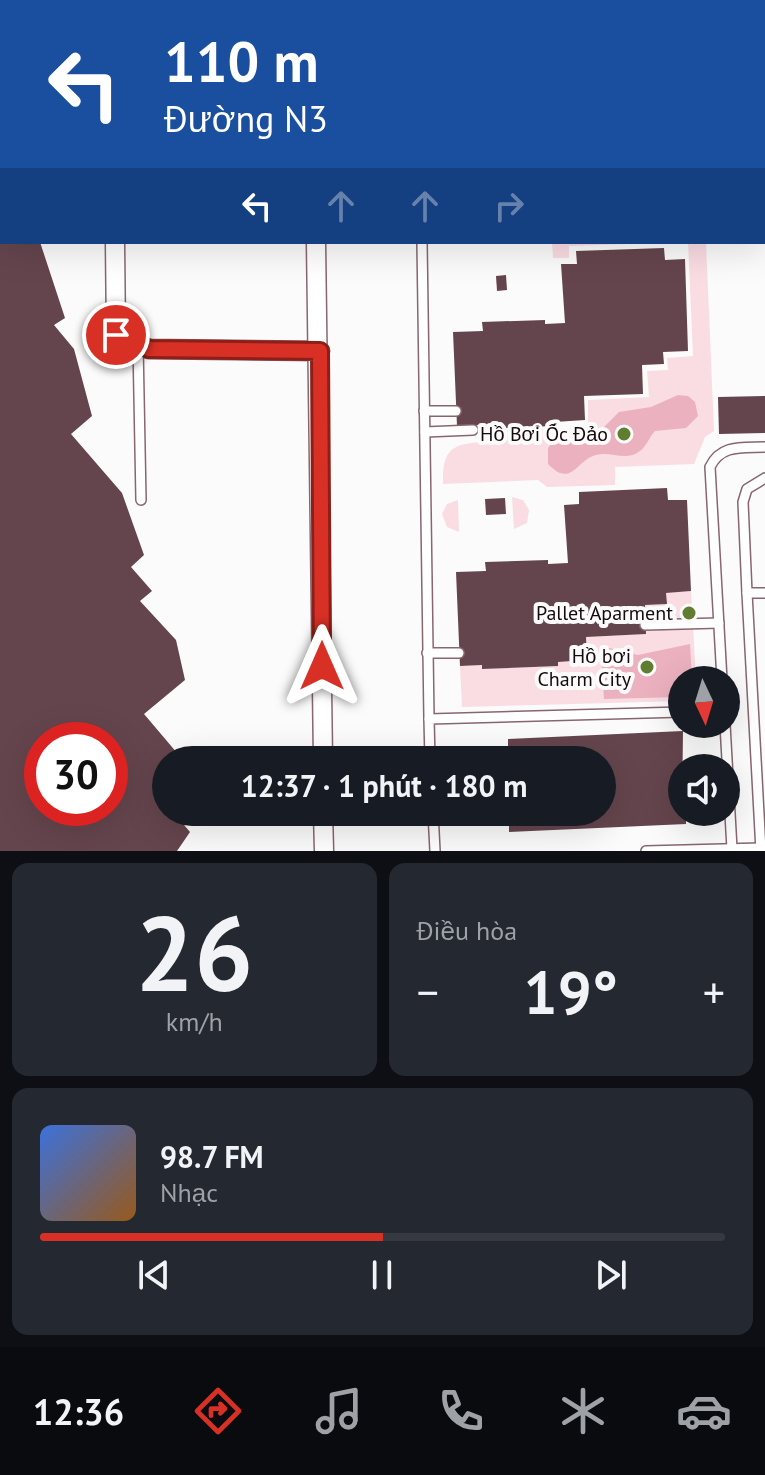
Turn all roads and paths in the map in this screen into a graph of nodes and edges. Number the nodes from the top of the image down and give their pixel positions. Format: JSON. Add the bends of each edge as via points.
{"nodes":[{"id":1,"x":115,"y":244,"type":"edge"},
{"id":2,"x":316,"y":244,"type":"edge"},
{"id":3,"x":422,"y":244,"type":"edge"},
{"id":4,"x":138,"y":344,"type":"junction"},
{"id":5,"x":320,"y":351,"type":"junction"},
{"id":6,"x":424,"y":411,"type":"junction"},
{"id":7,"x":456,"y":411,"type":"dead end"},
{"id":8,"x":473,"y":430,"type":"dead end"},
{"id":9,"x":425,"y":432,"type":"junction"},
{"id":10,"x":765,"y":447,"type":"edge"},
{"id":11,"x":765,"y":478,"type":"edge"},
{"id":12,"x":141,"y":500,"type":"dead end"},
{"id":13,"x":747,"y":593,"type":"junction"},
{"id":14,"x":765,"y":593,"type":"edge"},
{"id":15,"x":719,"y":623,"type":"junction"},
{"id":16,"x":645,"y":625,"type":"dead end"},
{"id":17,"x":427,"y":653,"type":"junction"},
{"id":18,"x":459,"y":653,"type":"dead end"},
{"id":19,"x":721,"y":666,"type":"edge"},
{"id":20,"x":668,"y":712,"type":"edge"},
{"id":21,"x":429,"y":719,"type":"junction"},
{"id":22,"x":726,"y":738,"type":"edge"},
{"id":23,"x":323,"y":746,"type":"edge"},
{"id":24,"x":430,"y":746,"type":"edge"},
{"id":25,"x":323,"y":826,"type":"edge"},
{"id":26,"x":434,"y":826,"type":"edge"},
{"id":27,"x":732,"y":849,"type":"edge"},
{"id":28,"x":761,"y":850,"type":"edge"},
{"id":29,"x":324,"y":851,"type":"edge"},
{"id":30,"x":435,"y":851,"type":"edge"},
{"id":31,"x":646,"y":851,"type":"edge"}],
"edges":[{"from":1,"to":4,"type":"street","via":[[116,335]]},
{"from":2,"to":5,"type":"street"},
{"from":3,"to":6,"type":"lane"},
{"from":4,"to":5,"type":"street","via":[[149,349]]},
{"from":4,"to":12,"type":"lane"},
{"from":5,"to":23,"type":"street"},
{"from":6,"to":7,"type":"lane"},
{"from":6,"to":9,"type":"lane"},
{"from":8,"to":9,"type":"lane"},
{"from":9,"to":17,"type":"lane"},
{"from":10,"to":15,"type":"lane","via":[[729,448],[716,455],[710,467]]},
{"from":11,"to":13,"type":"lane","via":[[747,489],[743,502]]},
{"from":13,"to":14,"type":"lane"},
{"from":13,"to":28,"type":"lane"},
{"from":15,"to":16,"type":"lane"},
{"from":15,"to":19,"type":"lane"},
{"from":17,"to":18,"type":"lane"},
{"from":17,"to":21,"type":"lane"},
{"from":20,"to":21,"type":"lane"},
{"from":21,"to":24,"type":"lane"},
{"from":22,"to":27,"type":"lane"},
{"from":25,"to":29,"type":"street"},
{"from":26,"to":30,"type":"lane"},
{"from":27,"to":28,"type":"lane"},
{"from":27,"to":31,"type":"lane"}]}
